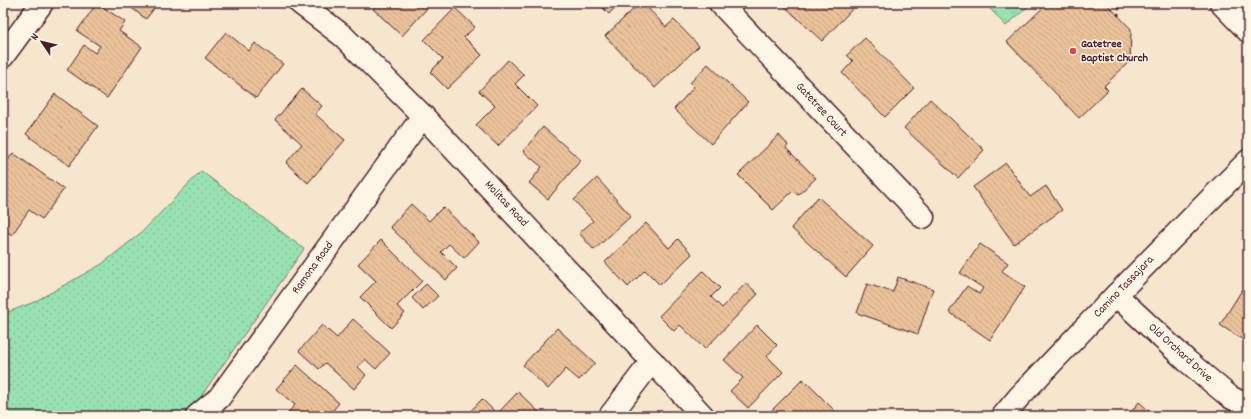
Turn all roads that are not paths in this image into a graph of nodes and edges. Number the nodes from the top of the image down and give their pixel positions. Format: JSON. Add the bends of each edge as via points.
{"nodes":[{"id":1,"x":42,"y":3,"type":"edge"},
{"id":2,"x":300,"y":3,"type":"edge"},
{"id":3,"x":720,"y":3,"type":"edge"},
{"id":4,"x":1221,"y":3,"type":"edge"},
{"id":5,"x":1248,"y":31,"type":"edge"},
{"id":6,"x":3,"y":56,"type":"edge"},
{"id":7,"x":423,"y":116,"type":"junction"},
{"id":8,"x":1248,"y":161,"type":"edge"},
{"id":9,"x":923,"y":217,"type":"dead end"},
{"id":10,"x":1116,"y":295,"type":"junction"},
{"id":11,"x":652,"y":361,"type":"junction"},
{"id":12,"x":1248,"y":406,"type":"edge"},
{"id":13,"x":197,"y":416,"type":"edge"},
{"id":14,"x":610,"y":416,"type":"edge"},
{"id":15,"x":703,"y":416,"type":"edge"},
{"id":16,"x":1003,"y":416,"type":"edge"}],
"edges":[{"from":1,"to":6,"type":"street"},
{"from":2,"to":7,"type":"street","name":"Molitas Road","via":[[343,36]]},
{"from":3,"to":9,"type":"street","name":"Gatetree Court"},
{"from":4,"to":5,"type":"street"},
{"from":7,"to":11,"type":"street","name":"Molitas Road"},
{"from":7,"to":13,"type":"street","name":"Ramona Road","via":[[219,398]]},
{"from":8,"to":10,"type":"street","name":"Camino Tassajara"},
{"from":10,"to":12,"type":"street","name":"Old Orchard Drive","via":[[1187,361],[1230,397]]},
{"from":10,"to":16,"type":"street","name":"Camino Tassajara"},
{"from":11,"to":14,"type":"street"},
{"from":11,"to":15,"type":"street","name":"Molitas Road"}]}
